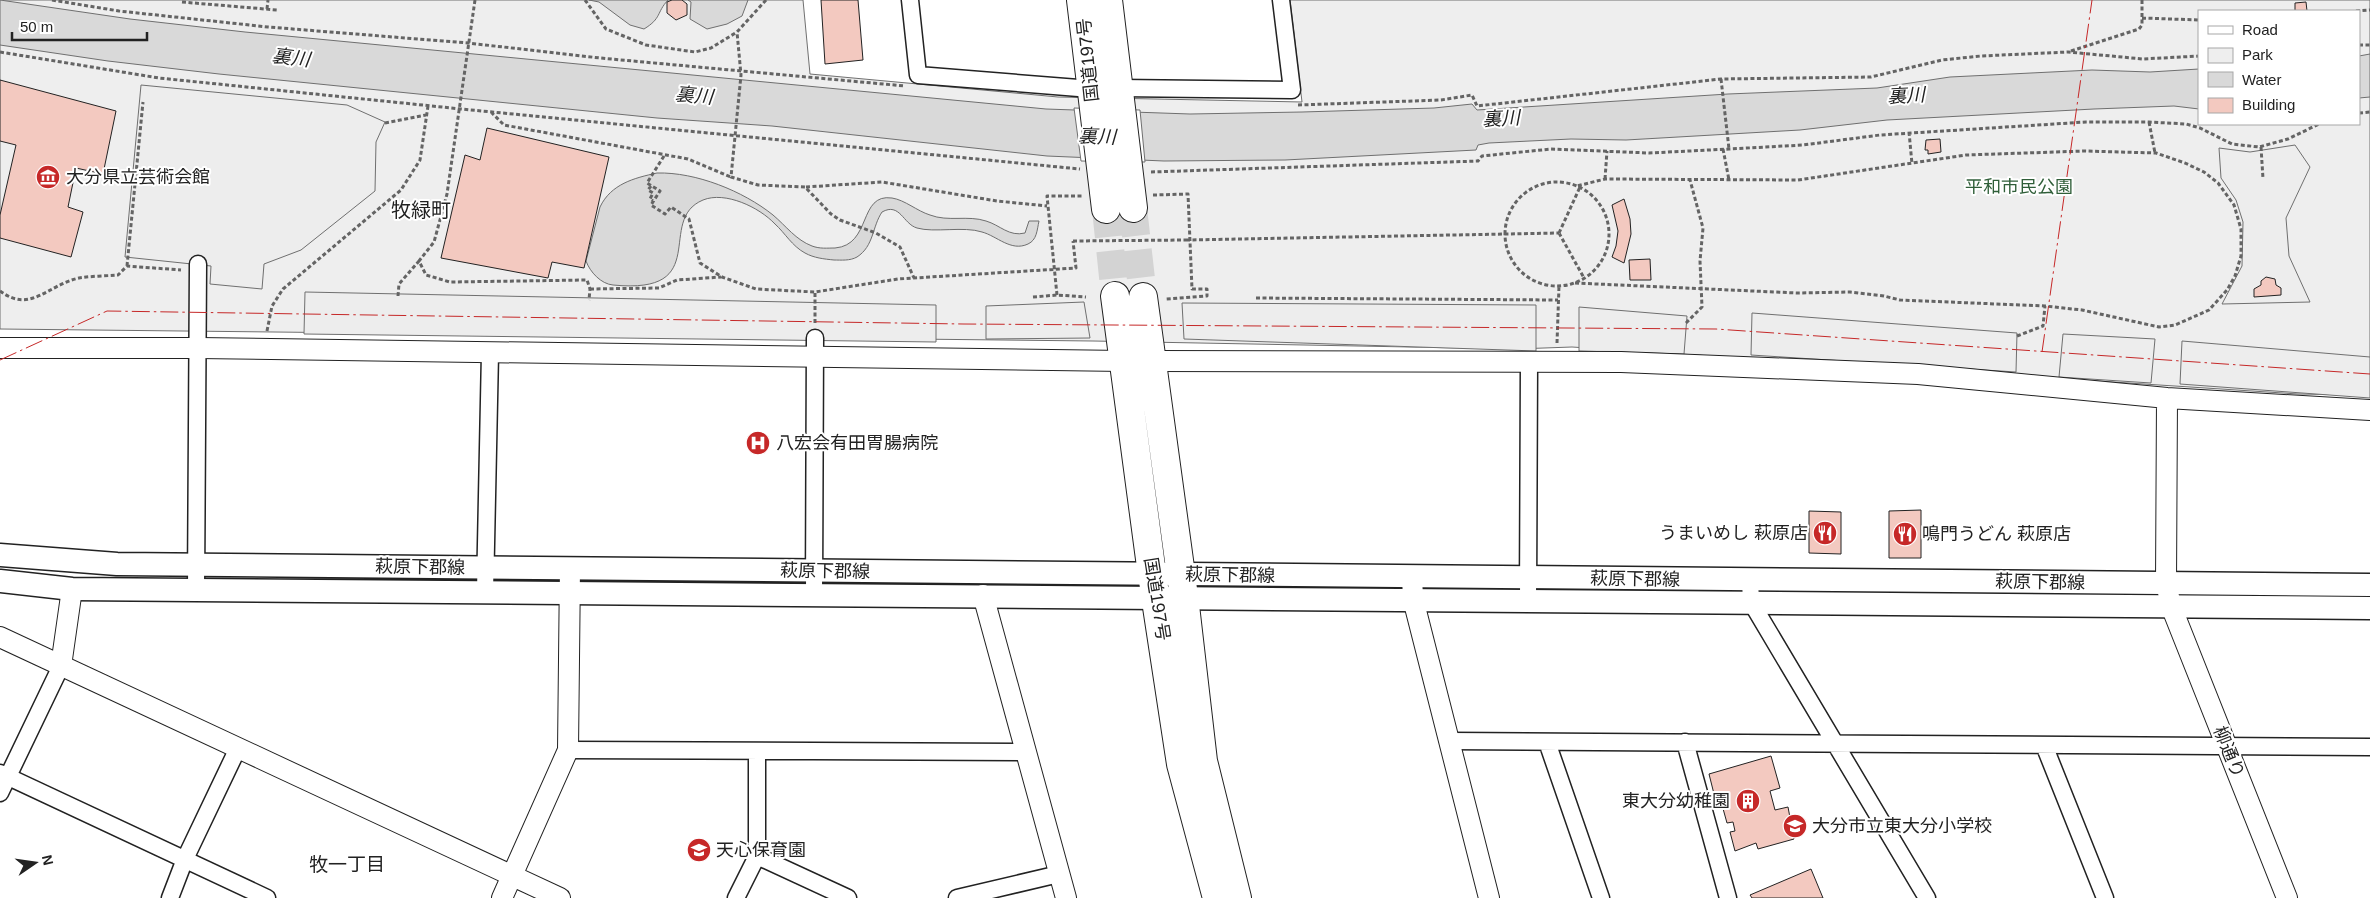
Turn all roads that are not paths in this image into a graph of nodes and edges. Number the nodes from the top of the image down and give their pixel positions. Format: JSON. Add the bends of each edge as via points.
{"nodes":[{"id":1,"x":910,"y":0,"type":"edge"},
{"id":2,"x":1081,"y":0,"type":"edge"},
{"id":3,"x":1108,"y":0,"type":"edge"},
{"id":4,"x":1281,"y":0,"type":"edge"},
{"id":5,"x":1092,"y":97,"type":"junction"},
{"id":6,"x":1120,"y":98,"type":"junction"},
{"id":7,"x":1097,"y":202,"type":"tunnel mouth"},
{"id":8,"x":1133,"y":208,"type":"tunnel mouth"},
{"id":9,"x":194,"y":268,"type":"road end"},
{"id":10,"x":1115,"y":296,"type":"tunnel mouth"},
{"id":11,"x":1152,"y":298,"type":"tunnel mouth"},
{"id":12,"x":815,"y":347,"type":"junction"},
{"id":13,"x":0,"y":348,"type":"edge"},
{"id":14,"x":198,"y":348,"type":"junction"},
{"id":15,"x":490,"y":353,"type":"junction"},
{"id":16,"x":1124,"y":361,"type":"junction"},
{"id":17,"x":1153,"y":361,"type":"junction"},
{"id":18,"x":1529,"y":362,"type":"junction"},
{"id":19,"x":2167,"y":398,"type":"junction"},
{"id":20,"x":2370,"y":410,"type":"edge"},
{"id":21,"x":0,"y":554,"type":"edge"},
{"id":22,"x":196,"y":565,"type":"junction"},
{"id":23,"x":486,"y":568,"type":"junction"},
{"id":24,"x":570,"y":568,"type":"junction"},
{"id":25,"x":814,"y":571,"type":"junction"},
{"id":26,"x":1412,"y":576,"type":"junction"},
{"id":27,"x":1528,"y":578,"type":"junction"},
{"id":28,"x":1750,"y":580,"type":"junction"},
{"id":29,"x":0,"y":581,"type":"edge"},
{"id":30,"x":2166,"y":584,"type":"junction"},
{"id":31,"x":2370,"y":585,"type":"edge"},
{"id":32,"x":1155,"y":586,"type":"junction"},
{"id":33,"x":1182,"y":586,"type":"junction"},
{"id":34,"x":72,"y":589,"type":"junction"},
{"id":35,"x":196,"y":590,"type":"junction"},
{"id":36,"x":486,"y":592,"type":"junction"},
{"id":37,"x":569,"y":593,"type":"junction"},
{"id":38,"x":814,"y":594,"type":"junction"},
{"id":39,"x":983,"y":595,"type":"junction"},
{"id":40,"x":1413,"y":599,"type":"junction"},
{"id":41,"x":1528,"y":600,"type":"junction"},
{"id":42,"x":1752,"y":602,"type":"junction"},
{"id":43,"x":2171,"y":606,"type":"junction"},
{"id":44,"x":2370,"y":608,"type":"edge"},
{"id":45,"x":0,"y":637,"type":"edge"},
{"id":46,"x":62,"y":666,"type":"junction"},
{"id":47,"x":1448,"y":741,"type":"junction"},
{"id":48,"x":1547,"y":742,"type":"junction"},
{"id":49,"x":1685,"y":742,"type":"junction"},
{"id":50,"x":1834,"y":744,"type":"junction"},
{"id":51,"x":2044,"y":745,"type":"junction"},
{"id":52,"x":2226,"y":746,"type":"junction"},
{"id":53,"x":2370,"y":747,"type":"edge"},
{"id":54,"x":238,"y":748,"type":"junction"},
{"id":55,"x":568,"y":750,"type":"junction"},
{"id":56,"x":757,"y":751,"type":"junction"},
{"id":57,"x":1026,"y":752,"type":"junction"},
{"id":58,"x":4,"y":775,"type":"edge"},
{"id":59,"x":0,"y":793,"type":"edge"},
{"id":60,"x":757,"y":856,"type":"junction"},
{"id":61,"x":185,"y":859,"type":"junction"},
{"id":62,"x":1059,"y":874,"type":"junction"},
{"id":63,"x":512,"y":876,"type":"junction"},
{"id":64,"x":170,"y":898,"type":"edge"},
{"id":65,"x":267,"y":898,"type":"edge"},
{"id":66,"x":502,"y":898,"type":"edge"},
{"id":67,"x":560,"y":898,"type":"edge"},
{"id":68,"x":736,"y":898,"type":"edge"},
{"id":69,"x":848,"y":898,"type":"edge"},
{"id":70,"x":957,"y":898,"type":"edge"},
{"id":71,"x":1066,"y":898,"type":"edge"},
{"id":72,"x":1217,"y":898,"type":"edge"},
{"id":73,"x":1237,"y":898,"type":"edge"},
{"id":74,"x":1489,"y":898,"type":"edge"},
{"id":75,"x":1601,"y":898,"type":"edge"},
{"id":76,"x":1728,"y":898,"type":"edge"},
{"id":77,"x":1927,"y":898,"type":"edge"},
{"id":78,"x":2105,"y":898,"type":"edge"},
{"id":79,"x":2287,"y":898,"type":"edge"}],
"edges":[{"from":1,"to":5,"type":"street","via":[[918,75]]},
{"from":2,"to":5,"type":"highway","name":"国道197号"},
{"from":3,"to":6,"type":"highway","name":"国道197号"},
{"from":4,"to":6,"type":"street","via":[[1292,90]]},
{"from":5,"to":7,"type":"highway","name":"国道197号"},
{"from":6,"to":8,"type":"highway","name":"国道197号","via":[[1136,169]]},
{"from":9,"to":14,"type":"street"},
{"from":10,"to":16,"type":"highway","name":"国道197号"},
{"from":11,"to":17,"type":"highway","name":"国道197号"},
{"from":12,"to":15,"type":"street"},
{"from":12,"to":16,"type":"street"},
{"from":12,"to":25,"type":"street"},
{"from":13,"to":14,"type":"street"},
{"from":14,"to":15,"type":"street"},
{"from":14,"to":22,"type":"street"},
{"from":15,"to":23,"type":"street"},
{"from":16,"to":32,"type":"highway","name":"国道197号"},
{"from":17,"to":18,"type":"street"},
{"from":17,"to":33,"type":"highway","name":"国道197号"},
{"from":18,"to":19,"type":"street","via":[[1621,362],[1918,374]]},
{"from":18,"to":27,"type":"street"},
{"from":19,"to":20,"type":"street"},
{"from":19,"to":30,"type":"street","name":"柳通り"},
{"from":21,"to":22,"type":"main road","name":"萩原下郡線","via":[[108,564]]},
{"from":22,"to":23,"type":"main road","name":"萩原下郡線"},
{"from":22,"to":35,"type":"street"},
{"from":23,"to":24,"type":"main road","name":"萩原下郡線"},
{"from":23,"to":36,"type":"street"},
{"from":24,"to":25,"type":"main road","name":"萩原下郡線"},
{"from":24,"to":37,"type":"street"},
{"from":25,"to":32,"type":"main road","name":"萩原下郡線"},
{"from":25,"to":38,"type":"street"},
{"from":26,"to":27,"type":"main road","name":"萩原下郡線"},
{"from":26,"to":33,"type":"main road","name":"萩原下郡線"},
{"from":26,"to":40,"type":"street"},
{"from":27,"to":28,"type":"main road","name":"萩原下郡線"},
{"from":27,"to":41,"type":"street"},
{"from":28,"to":30,"type":"main road","name":"萩原下郡線"},
{"from":28,"to":42,"type":"street"},
{"from":29,"to":34,"type":"main road","name":"萩原下郡線"},
{"from":30,"to":31,"type":"main road","name":"萩原下郡線"},
{"from":30,"to":43,"type":"street","name":"柳通り"},
{"from":32,"to":33,"type":"main road","name":"萩原下郡線"},
{"from":32,"to":39,"type":"main road","name":"萩原下郡線"},
{"from":32,"to":72,"type":"highway","name":"国道197号","via":[[1181,764]]},
{"from":33,"to":40,"type":"main road","name":"萩原下郡線"},
{"from":33,"to":73,"type":"highway","name":"国道197号","via":[[1203,760]]},
{"from":34,"to":35,"type":"main road","name":"萩原下郡線"},
{"from":34,"to":46,"type":"street"},
{"from":35,"to":36,"type":"main road","name":"萩原下郡線"},
{"from":36,"to":37,"type":"main road","name":"萩原下郡線"},
{"from":37,"to":38,"type":"main road","name":"萩原下郡線"},
{"from":37,"to":55,"type":"street"},
{"from":38,"to":39,"type":"main road","name":"萩原下郡線"},
{"from":39,"to":57,"type":"street"},
{"from":40,"to":41,"type":"main road","name":"萩原下郡線"},
{"from":40,"to":47,"type":"street"},
{"from":41,"to":42,"type":"main road","name":"萩原下郡線"},
{"from":42,"to":43,"type":"main road","name":"萩原下郡線"},
{"from":42,"to":50,"type":"street"},
{"from":43,"to":44,"type":"main road","name":"萩原下郡線"},
{"from":43,"to":52,"type":"street","name":"柳通り"},
{"from":45,"to":46,"type":"street"},
{"from":46,"to":54,"type":"street"},
{"from":46,"to":58,"type":"street"},
{"from":47,"to":48,"type":"street"},
{"from":47,"to":74,"type":"street"},
{"from":48,"to":49,"type":"street"},
{"from":48,"to":75,"type":"street"},
{"from":49,"to":50,"type":"street"},
{"from":49,"to":76,"type":"street"},
{"from":50,"to":51,"type":"street"},
{"from":50,"to":77,"type":"street"},
{"from":51,"to":52,"type":"street"},
{"from":51,"to":78,"type":"street"},
{"from":52,"to":53,"type":"street"},
{"from":52,"to":79,"type":"street","name":"柳通り"},
{"from":54,"to":61,"type":"street"},
{"from":54,"to":63,"type":"street"},
{"from":55,"to":56,"type":"street"},
{"from":55,"to":63,"type":"street"},
{"from":56,"to":57,"type":"street"},
{"from":56,"to":60,"type":"street"},
{"from":57,"to":62,"type":"street"},
{"from":58,"to":59,"type":"street"},
{"from":58,"to":61,"type":"street"},
{"from":60,"to":68,"type":"street"},
{"from":60,"to":69,"type":"street"},
{"from":61,"to":64,"type":"street"},
{"from":61,"to":65,"type":"street"},
{"from":62,"to":70,"type":"street"},
{"from":62,"to":71,"type":"street"},
{"from":63,"to":66,"type":"street"},
{"from":63,"to":67,"type":"street"}]}
